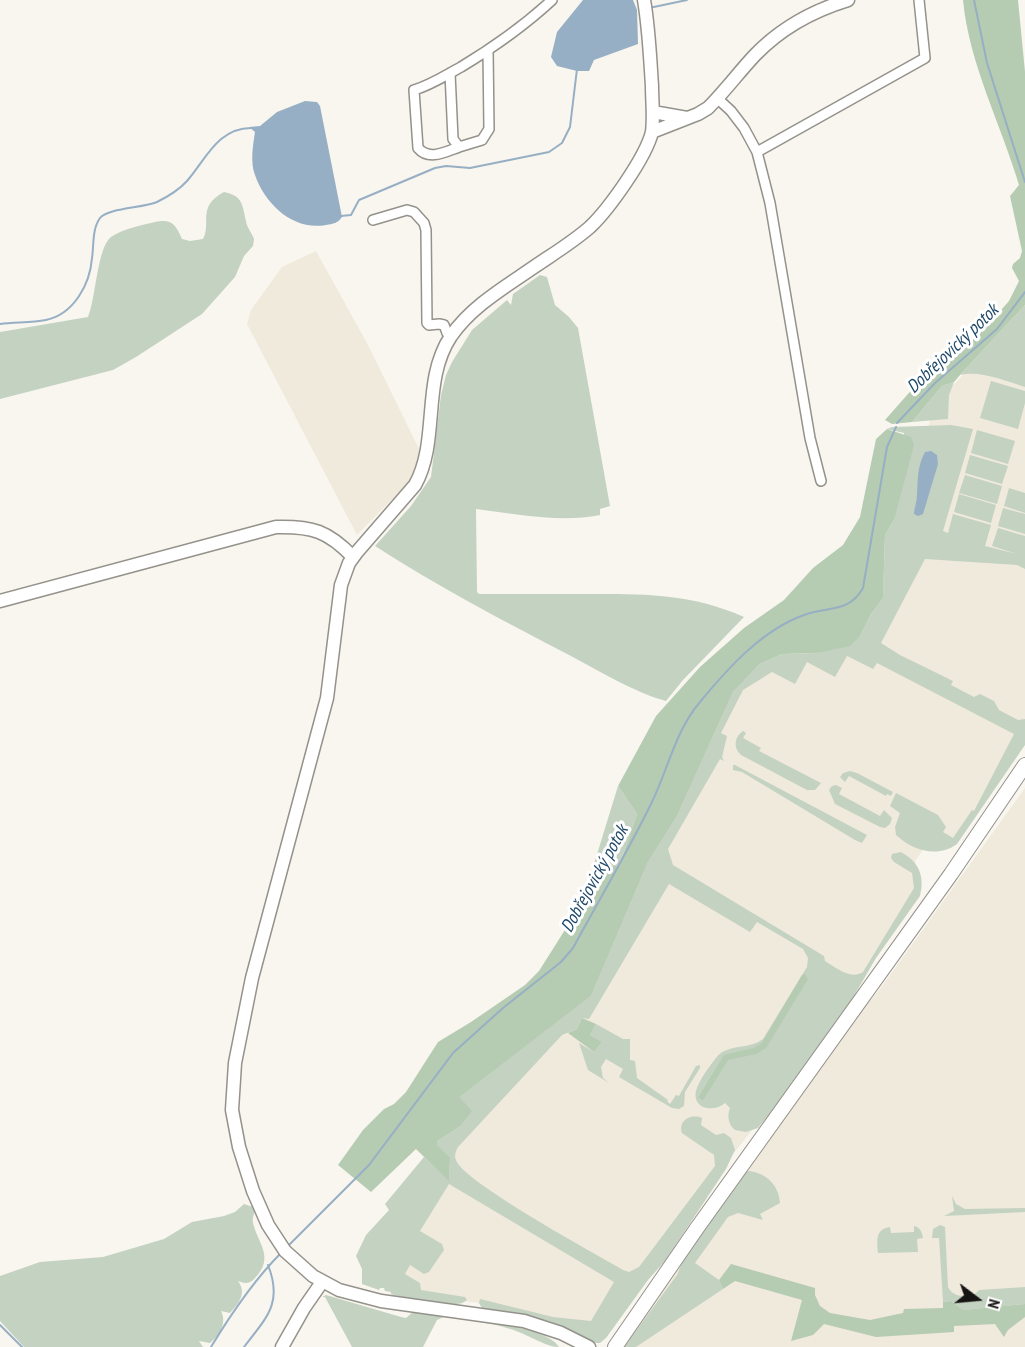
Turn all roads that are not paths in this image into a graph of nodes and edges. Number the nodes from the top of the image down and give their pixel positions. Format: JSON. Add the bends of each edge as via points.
{"nodes":[{"id":1,"x":552,"y":0,"type":"edge"},
{"id":2,"x":848,"y":0,"type":"edge"},
{"id":3,"x":919,"y":0,"type":"edge"},
{"id":4,"x":645,"y":6,"type":"edge"},
{"id":5,"x":488,"y":51,"type":"junction"},
{"id":6,"x":450,"y":73,"type":"junction"},
{"id":7,"x":717,"y":98,"type":"junction"},
{"id":8,"x":652,"y":112,"type":"junction"},
{"id":9,"x":687,"y":118,"type":"junction"},
{"id":10,"x":651,"y":132,"type":"junction"},
{"id":11,"x":459,"y":147,"type":"junction"},
{"id":12,"x":757,"y":152,"type":"junction"},
{"id":13,"x":373,"y":220,"type":"dead end"},
{"id":14,"x":452,"y":336,"type":"junction"},
{"id":15,"x":821,"y":481,"type":"dead end"},
{"id":16,"x":353,"y":557,"type":"junction"},
{"id":17,"x":0,"y":601,"type":"edge"},
{"id":18,"x":1025,"y":765,"type":"edge"},
{"id":19,"x":322,"y":1282,"type":"junction"},
{"id":20,"x":586,"y":1346,"type":"edge"},
{"id":21,"x":282,"y":1347,"type":"edge"},
{"id":22,"x":615,"y":1347,"type":"edge"}],
"edges":[{"from":1,"to":5,"type":"street"},
{"from":2,"to":7,"type":"street","via":[[804,17],[774,38]]},
{"from":3,"to":12,"type":"street","via":[[925,58]]},
{"from":4,"to":8,"type":"street"},
{"from":5,"to":6,"type":"street"},
{"from":5,"to":11,"type":"street","via":[[489,129],[482,140]]},
{"from":6,"to":11,"type":"street","via":[[453,139]]},
{"from":6,"to":11,"type":"street","via":[[414,90],[416,141],[422,153],[428,155]]},
{"from":7,"to":9,"type":"street","via":[[708,108]]},
{"from":7,"to":12,"type":"street","via":[[744,128]]},
{"from":8,"to":9,"type":"street"},
{"from":8,"to":10,"type":"street"},
{"from":9,"to":10,"type":"street"},
{"from":10,"to":14,"type":"street","via":[[638,163],[590,226],[476,308]]},
{"from":12,"to":15,"type":"street","via":[[770,203],[810,438]]},
{"from":13,"to":14,"type":"street","via":[[407,210],[419,216],[426,231],[427,323],[444,325]]},
{"from":14,"to":16,"type":"street","via":[[433,388],[426,457],[420,476]]},
{"from":16,"to":17,"type":"street","via":[[318,531],[276,527]]},
{"from":16,"to":19,"type":"street","via":[[341,585],[327,698],[252,978],[232,1087],[239,1147],[268,1225],[283,1248]]},
{"from":18,"to":22,"type":"main road"},
{"from":19,"to":20,"type":"street","via":[[365,1299],[547,1328]]},
{"from":19,"to":21,"type":"street"}]}
